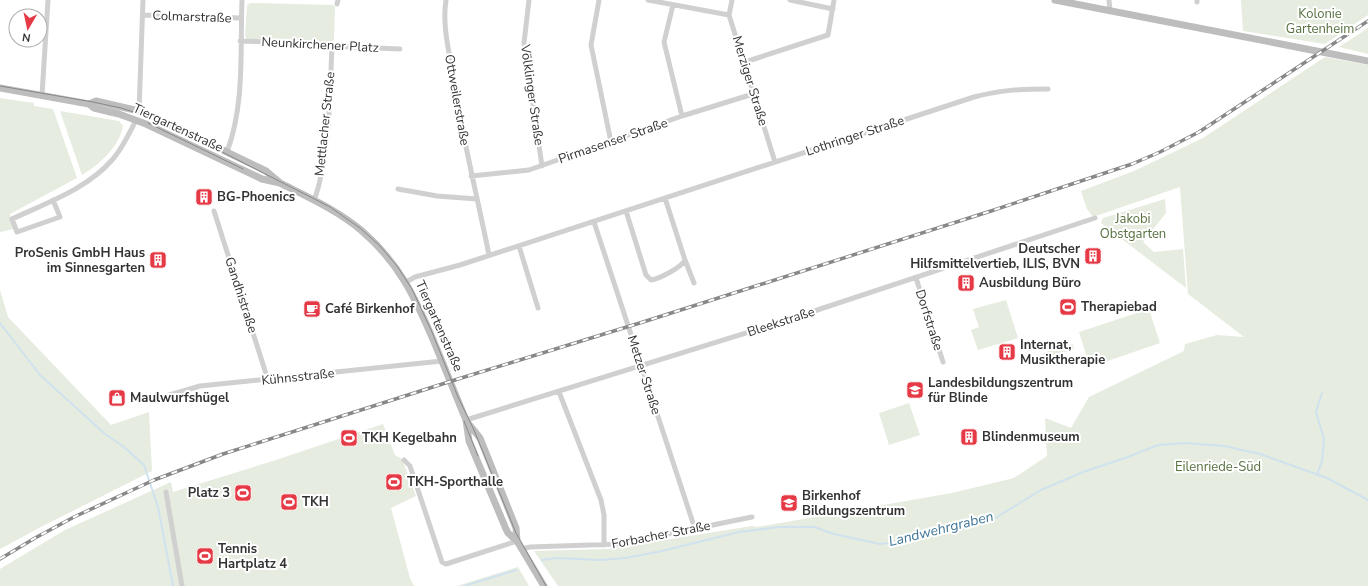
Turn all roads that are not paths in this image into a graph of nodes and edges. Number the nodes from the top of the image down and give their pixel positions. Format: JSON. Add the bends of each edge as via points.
{"nodes":[{"id":1,"x":48,"y":0,"type":"edge"},
{"id":2,"x":143,"y":0,"type":"edge"},
{"id":3,"x":242,"y":0,"type":"edge"},
{"id":4,"x":446,"y":0,"type":"edge"},
{"id":5,"x":529,"y":0,"type":"edge"},
{"id":6,"x":599,"y":0,"type":"edge"},
{"id":7,"x":648,"y":0,"type":"edge"},
{"id":8,"x":732,"y":0,"type":"edge"},
{"id":9,"x":790,"y":0,"type":"edge"},
{"id":10,"x":834,"y":0,"type":"edge"},
{"id":11,"x":1055,"y":0,"type":"edge"},
{"id":12,"x":1109,"y":0,"type":"edge"},
{"id":13,"x":673,"y":5,"type":"junction"},
{"id":14,"x":833,"y":8,"type":"junction"},
{"id":15,"x":1110,"y":11,"type":"junction"},
{"id":16,"x":143,"y":15,"type":"junction"},
{"id":17,"x":729,"y":15,"type":"junction"},
{"id":18,"x":241,"y":18,"type":"junction"},
{"id":19,"x":240,"y":41,"type":"junction"},
{"id":20,"x":332,"y":46,"type":"junction"},
{"id":21,"x":400,"y":49,"type":"dead end"},
{"id":22,"x":1368,"y":61,"type":"edge"},
{"id":23,"x":744,"y":62,"type":"junction"},
{"id":24,"x":0,"y":88,"type":"edge"},
{"id":25,"x":1048,"y":89,"type":"dead end"},
{"id":26,"x":754,"y":94,"type":"junction"},
{"id":27,"x":42,"y":95,"type":"junction"},
{"id":28,"x":90,"y":104,"type":"junction"},
{"id":29,"x":139,"y":111,"type":"junction"},
{"id":30,"x":682,"y":116,"type":"junction"},
{"id":31,"x":136,"y":120,"type":"junction"},
{"id":32,"x":610,"y":142,"type":"junction"},
{"id":33,"x":227,"y":152,"type":"junction"},
{"id":34,"x":775,"y":162,"type":"junction"},
{"id":35,"x":542,"y":166,"type":"junction"},
{"id":36,"x":471,"y":176,"type":"junction"},
{"id":37,"x":280,"y":183,"type":"junction"},
{"id":38,"x":398,"y":189,"type":"dead end"},
{"id":39,"x":665,"y":198,"type":"junction"},
{"id":40,"x":477,"y":199,"type":"junction"},
{"id":41,"x":53,"y":200,"type":"junction"},
{"id":42,"x":314,"y":200,"type":"junction"},
{"id":43,"x":214,"y":211,"type":"dead end"},
{"id":44,"x":626,"y":212,"type":"junction"},
{"id":45,"x":1095,"y":218,"type":"dead end"},
{"id":46,"x":594,"y":222,"type":"junction"},
{"id":47,"x":519,"y":246,"type":"junction"},
{"id":48,"x":489,"y":255,"type":"junction"},
{"id":49,"x":685,"y":260,"type":"junction"},
{"id":50,"x":916,"y":278,"type":"junction"},
{"id":51,"x":406,"y":282,"type":"junction"},
{"id":52,"x":694,"y":283,"type":"dead end"},
{"id":53,"x":538,"y":308,"type":"dead end"},
{"id":54,"x":442,"y":361,"type":"junction"},
{"id":55,"x":943,"y":362,"type":"dead end"},
{"id":56,"x":641,"y":366,"type":"junction"},
{"id":57,"x":268,"y":380,"type":"junction"},
{"id":58,"x":559,"y":392,"type":"junction"},
{"id":59,"x":156,"y":399,"type":"dead end"},
{"id":60,"x":466,"y":420,"type":"junction"},
{"id":61,"x":404,"y":460,"type":"dead end"},
{"id":62,"x":166,"y":492,"type":"dead end"},
{"id":63,"x":752,"y":517,"type":"dead end"},
{"id":64,"x":695,"y":529,"type":"junction"},
{"id":65,"x":517,"y":541,"type":"junction"},
{"id":66,"x":604,"y":545,"type":"junction"},
{"id":67,"x":521,"y":549,"type":"junction"},
{"id":68,"x":182,"y":586,"type":"edge"},
{"id":69,"x":544,"y":586,"type":"edge"}],
"edges":[{"from":1,"to":27,"type":"street"},
{"from":2,"to":16,"type":"street"},
{"from":3,"to":18,"type":"street"},
{"from":4,"to":36,"type":"street","name":"Ottweilerstraße","via":[[444,20]]},
{"from":5,"to":35,"type":"street","name":"Völklinger Straße","via":[[524,44]]},
{"from":6,"to":32,"type":"street","via":[[591,45]]},
{"from":7,"to":13,"type":"street"},
{"from":8,"to":17,"type":"street","name":"Merziger Straße"},
{"from":9,"to":14,"type":"street"},
{"from":10,"to":14,"type":"street"},
{"from":11,"to":15,"type":"main road"},
{"from":12,"to":15,"type":"street"},
{"from":13,"to":17,"type":"street"},
{"from":13,"to":30,"type":"street","via":[[664,42]]},
{"from":14,"to":23,"type":"street","via":[[828,35]]},
{"from":15,"to":22,"type":"main road"},
{"from":16,"to":18,"type":"street","name":"Colmarstraße"},
{"from":16,"to":29,"type":"street"},
{"from":17,"to":23,"type":"street","name":"Merziger Straße"},
{"from":18,"to":19,"type":"street"},
{"from":19,"to":20,"type":"street","name":"Neunkirchener Platz"},
{"from":19,"to":33,"type":"street","via":[[240,99]]},
{"from":20,"to":21,"type":"street","name":"Neunkirchener Platz"},
{"from":20,"to":42,"type":"street","name":"Mettlacher Straße","via":[[325,155]]},
{"from":23,"to":26,"type":"street","name":"Merziger Straße"},
{"from":24,"to":27,"type":"main road","name":"Tiergartenstraße"},
{"from":25,"to":34,"type":"street","name":"Lothringer Straße","via":[[1019,89],[974,97]]},
{"from":26,"to":30,"type":"street","name":"Pirmasenser Straße"},
{"from":26,"to":34,"type":"street","name":"Merziger Straße"},
{"from":27,"to":28,"type":"main road","name":"Tiergartenstraße"},
{"from":28,"to":29,"type":"main road","name":"Tiergartenstraße","via":[[96,101]]},
{"from":28,"to":31,"type":"main road","name":"Tiergartenstraße","via":[[94,108]]},
{"from":29,"to":31,"type":"main road"},
{"from":29,"to":33,"type":"main road","name":"Tiergartenstraße"},
{"from":30,"to":32,"type":"street","name":"Pirmasenser Straße"},
{"from":31,"to":37,"type":"main road","name":"Tiergartenstraße","via":[[248,173]]},
{"from":31,"to":41,"type":"street","via":[[120,150],[99,173]]},
{"from":32,"to":35,"type":"street","name":"Pirmasenser Straße"},
{"from":33,"to":37,"type":"main road","name":"Tiergartenstraße","via":[[266,171]]},
{"from":34,"to":39,"type":"street","name":"Lothringer Straße"},
{"from":35,"to":36,"type":"street","name":"Pirmasenser Straße","via":[[529,170]]},
{"from":36,"to":40,"type":"street","name":"Ottweilerstraße"},
{"from":37,"to":42,"type":"main road","name":"Tiergartenstraße"},
{"from":38,"to":40,"type":"street"},
{"from":39,"to":44,"type":"street","name":"Lothringer Straße"},
{"from":39,"to":49,"type":"street"},
{"from":40,"to":48,"type":"street","name":"Ottweilerstraße"},
{"from":41,"to":41,"type":"street","via":[[12,219],[17,232],[60,217]]},
{"from":42,"to":51,"type":"main road","name":"Tiergartenstraße","via":[[361,230]]},
{"from":43,"to":57,"type":"street","name":"Gandhistraße"},
{"from":44,"to":46,"type":"street","name":"Lothringer Straße"},
{"from":44,"to":49,"type":"street","via":[[646,275],[651,280],[673,270]]},
{"from":45,"to":50,"type":"street","name":"Bleekstraße"},
{"from":46,"to":47,"type":"street","name":"Lothringer Straße"},
{"from":46,"to":56,"type":"street","name":"Metzer Straße"},
{"from":47,"to":48,"type":"street","name":"Lothringer Straße"},
{"from":47,"to":53,"type":"street"},
{"from":48,"to":51,"type":"street","name":"Lothringer Straße"},
{"from":49,"to":52,"type":"street"},
{"from":50,"to":55,"type":"street","name":"Dorfstraße"},
{"from":50,"to":56,"type":"street","name":"Bleekstraße"},
{"from":51,"to":54,"type":"main road","name":"Tiergartenstraße"},
{"from":54,"to":57,"type":"street","name":"Kühnsstraße"},
{"from":54,"to":60,"type":"main road","name":"Tiergartenstraße"},
{"from":56,"to":58,"type":"street","name":"Bleekstraße"},
{"from":56,"to":64,"type":"street","name":"Metzer Straße"},
{"from":57,"to":59,"type":"street","name":"Kühnsstraße","via":[[200,386]]},
{"from":58,"to":60,"type":"street","name":"Bleekstraße"},
{"from":58,"to":66,"type":"street","via":[[601,500]]},
{"from":60,"to":65,"type":"main road","name":"Tiergartenstraße","via":[[480,438],[516,528]]},
{"from":60,"to":65,"type":"main road","name":"Tiergartenstraße","via":[[469,441],[506,529]]},
{"from":61,"to":65,"type":"street","via":[[410,466],[442,562],[446,564]]},
{"from":62,"to":68,"type":"street"},
{"from":63,"to":64,"type":"street","name":"Forbacher Straße"},
{"from":64,"to":66,"type":"street","name":"Forbacher Straße"},
{"from":65,"to":67,"type":"main road"},
{"from":66,"to":67,"type":"street","name":"Forbacher Straße"},
{"from":67,"to":69,"type":"main road"}]}
